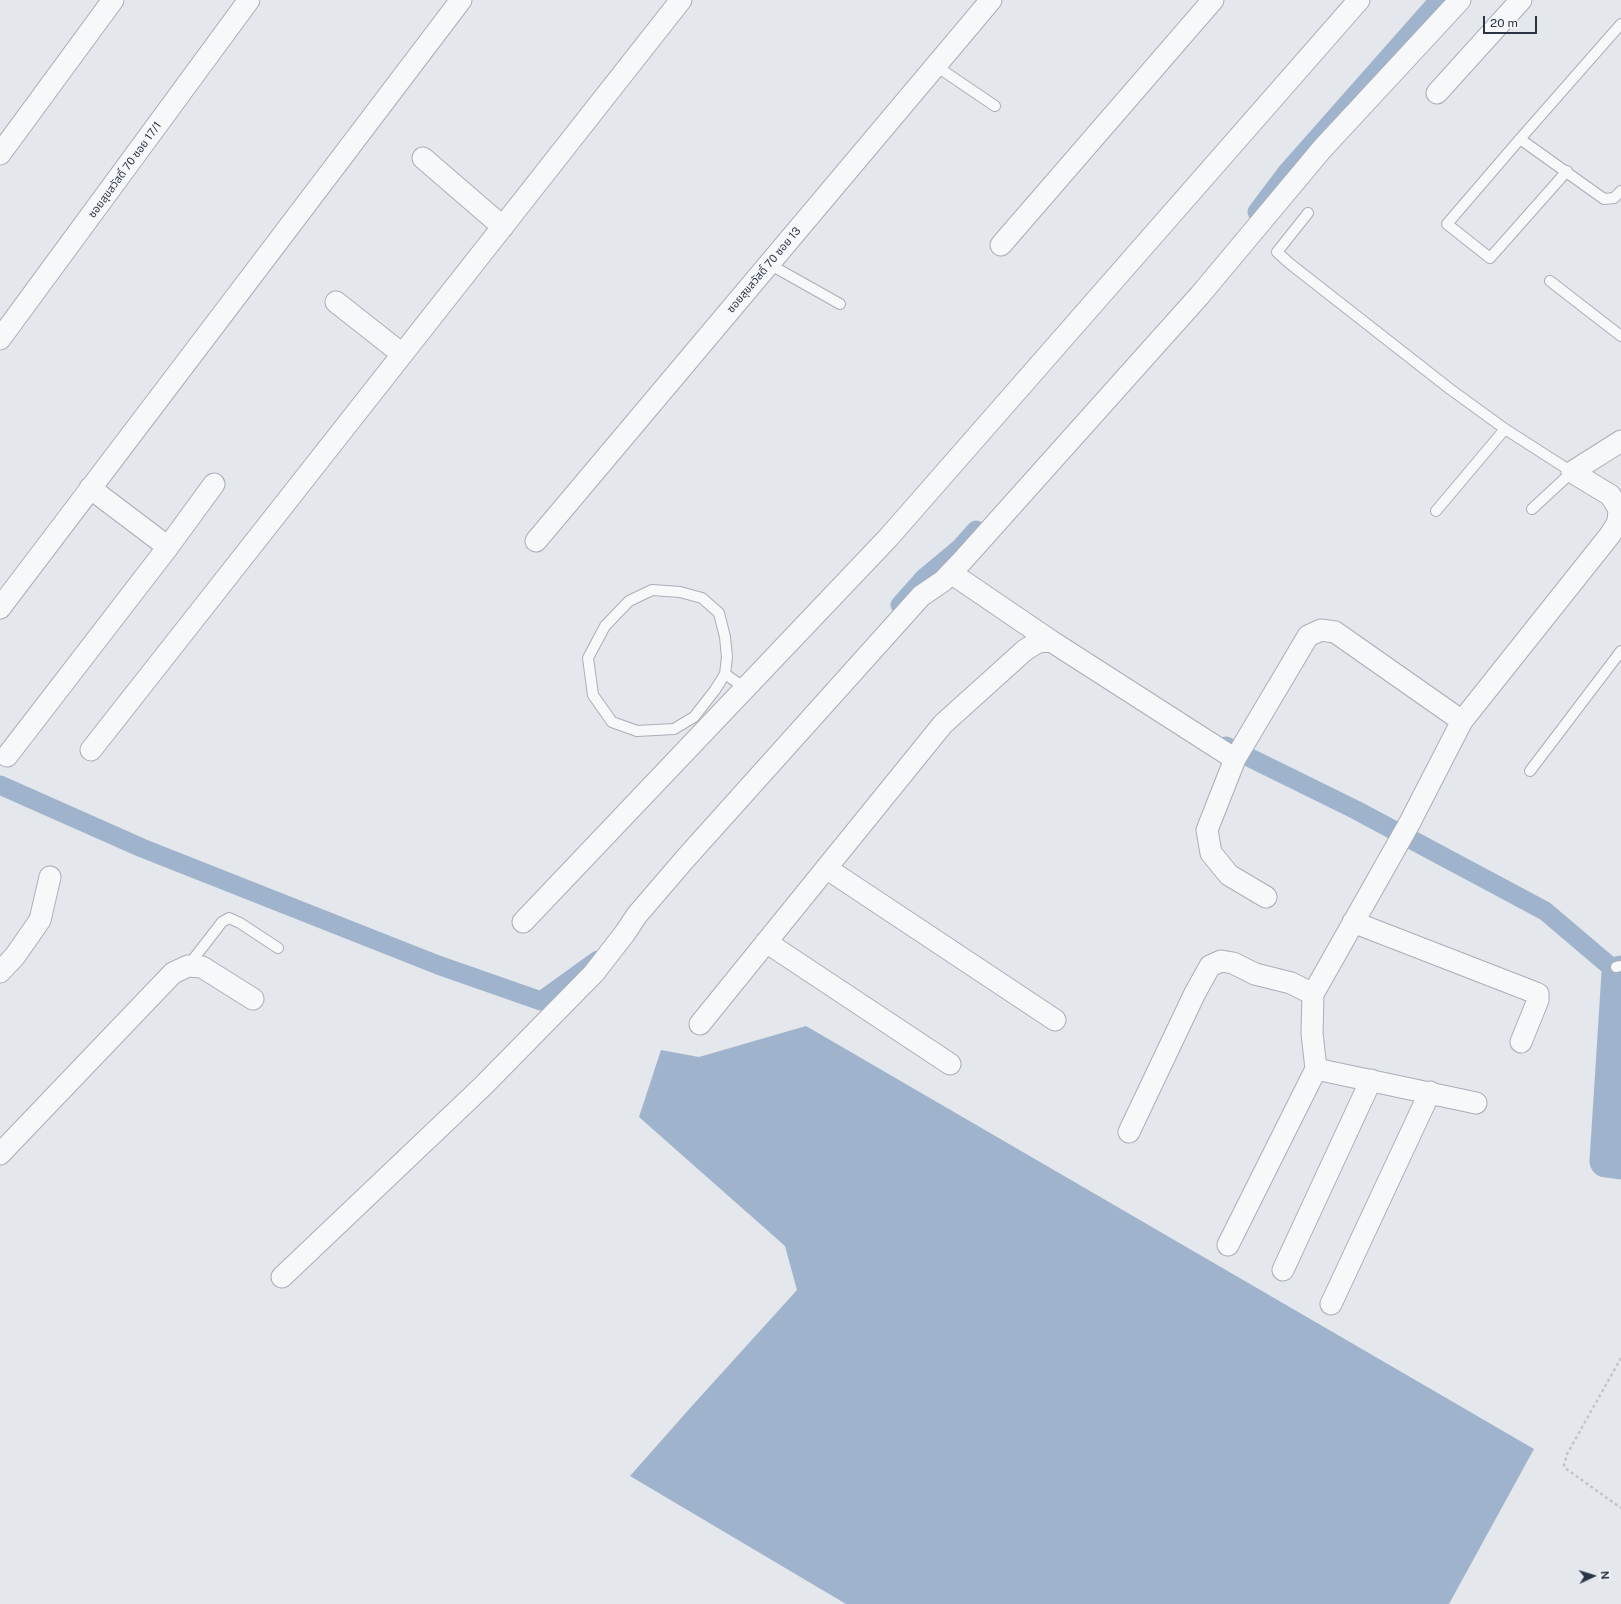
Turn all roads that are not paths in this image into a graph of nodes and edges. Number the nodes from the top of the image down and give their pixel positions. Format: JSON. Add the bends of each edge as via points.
{"nodes":[{"id":1,"x":113,"y":0,"type":"edge"},
{"id":2,"x":249,"y":0,"type":"edge"},
{"id":3,"x":461,"y":0,"type":"edge"},
{"id":4,"x":681,"y":0,"type":"edge"},
{"id":5,"x":991,"y":0,"type":"edge"},
{"id":6,"x":1213,"y":0,"type":"edge"},
{"id":7,"x":1359,"y":0,"type":"edge"},
{"id":8,"x":1460,"y":0,"type":"edge"},
{"id":9,"x":1522,"y":0,"type":"edge"},
{"id":10,"x":1621,"y":24,"type":"edge"},
{"id":11,"x":936,"y":66,"type":"junction"},
{"id":12,"x":1437,"y":93,"type":"dead end"},
{"id":13,"x":995,"y":106,"type":"dead end"},
{"id":14,"x":1520,"y":139,"type":"junction"},
{"id":15,"x":0,"y":154,"type":"edge"},
{"id":16,"x":424,"y":158,"type":"dead end"},
{"id":17,"x":1567,"y":171,"type":"junction"},
{"id":18,"x":1621,"y":191,"type":"edge"},
{"id":19,"x":1308,"y":213,"type":"dead end"},
{"id":20,"x":503,"y":227,"type":"junction"},
{"id":21,"x":1001,"y":245,"type":"dead end"},
{"id":22,"x":769,"y":264,"type":"junction"},
{"id":23,"x":1550,"y":281,"type":"dead end"},
{"id":24,"x":336,"y":302,"type":"dead end"},
{"id":25,"x":840,"y":304,"type":"dead end"},
{"id":26,"x":1621,"y":336,"type":"edge"},
{"id":27,"x":0,"y":339,"type":"edge"},
{"id":28,"x":402,"y":354,"type":"junction"},
{"id":29,"x":1505,"y":429,"type":"junction"},
{"id":30,"x":1621,"y":441,"type":"edge"},
{"id":31,"x":1572,"y":472,"type":"junction"},
{"id":32,"x":214,"y":484,"type":"dead end"},
{"id":33,"x":90,"y":488,"type":"junction"},
{"id":34,"x":1532,"y":509,"type":"dead end"},
{"id":35,"x":1436,"y":511,"type":"dead end"},
{"id":36,"x":1619,"y":522,"type":"edge"},
{"id":37,"x":536,"y":541,"type":"dead end"},
{"id":38,"x":168,"y":547,"type":"junction"},
{"id":39,"x":951,"y":573,"type":"junction"},
{"id":40,"x":0,"y":608,"type":"edge"},
{"id":41,"x":1051,"y":641,"type":"junction"},
{"id":42,"x":1621,"y":651,"type":"edge"},
{"id":43,"x":725,"y":674,"type":"junction"},
{"id":44,"x":745,"y":688,"type":"junction"},
{"id":45,"x":1462,"y":720,"type":"junction"},
{"id":46,"x":91,"y":750,"type":"dead end"},
{"id":47,"x":7,"y":756,"type":"dead end"},
{"id":48,"x":1235,"y":759,"type":"junction"},
{"id":49,"x":1530,"y":771,"type":"dead end"},
{"id":50,"x":826,"y":868,"type":"junction"},
{"id":51,"x":50,"y":877,"type":"dead end"},
{"id":52,"x":1266,"y":897,"type":"dead end"},
{"id":53,"x":523,"y":922,"type":"dead end"},
{"id":54,"x":1353,"y":922,"type":"junction"},
{"id":55,"x":766,"y":942,"type":"junction"},
{"id":56,"x":278,"y":948,"type":"dead end"},
{"id":57,"x":188,"y":966,"type":"junction"},
{"id":58,"x":0,"y":972,"type":"edge"},
{"id":59,"x":1313,"y":994,"type":"junction"},
{"id":60,"x":253,"y":999,"type":"dead end"},
{"id":61,"x":1056,"y":1020,"type":"dead end"},
{"id":62,"x":700,"y":1024,"type":"dead end"},
{"id":63,"x":1520,"y":1042,"type":"dead end"},
{"id":64,"x":950,"y":1064,"type":"dead end"},
{"id":65,"x":1316,"y":1069,"type":"junction"},
{"id":66,"x":1371,"y":1080,"type":"junction"},
{"id":67,"x":1430,"y":1092,"type":"junction"},
{"id":68,"x":1476,"y":1103,"type":"dead end"},
{"id":69,"x":1128,"y":1132,"type":"dead end"},
{"id":70,"x":0,"y":1154,"type":"edge"},
{"id":71,"x":1228,"y":1245,"type":"dead end"},
{"id":72,"x":1283,"y":1270,"type":"dead end"},
{"id":73,"x":282,"y":1277,"type":"dead end"},
{"id":74,"x":1331,"y":1304,"type":"dead end"}],
"edges":[{"from":1,"to":15,"type":"street"},
{"from":2,"to":27,"type":"street","name":"ซอยสุขสวัสดิ์ 70 ซอย 17/1"},
{"from":3,"to":33,"type":"street"},
{"from":4,"to":20,"type":"street"},
{"from":5,"to":11,"type":"street","name":"ซอยสุขสวัสดิ์ 70 ซอย 13"},
{"from":6,"to":21,"type":"street"},
{"from":7,"to":44,"type":"street","via":[[888,538]]},
{"from":8,"to":39,"type":"street","via":[[1322,149],[1200,295]]},
{"from":9,"to":12,"type":"street"},
{"from":10,"to":14,"type":"lane"},
{"from":11,"to":13,"type":"lane"},
{"from":11,"to":22,"type":"street","name":"ซอยสุขสวัสดิ์ 70 ซอย 13"},
{"from":14,"to":17,"type":"lane"},
{"from":14,"to":17,"type":"lane","via":[[1447,224],[1490,258]]},
{"from":16,"to":20,"type":"street"},
{"from":17,"to":18,"type":"lane","via":[[1604,199],[1614,198]]},
{"from":19,"to":29,"type":"lane","via":[[1277,252],[1450,389]]},
{"from":20,"to":28,"type":"street"},
{"from":22,"to":25,"type":"lane"},
{"from":22,"to":37,"type":"street","name":"ซอยสุขสวัสดิ์ 70 ซอย 13"},
{"from":23,"to":26,"type":"lane"},
{"from":24,"to":28,"type":"street"},
{"from":28,"to":46,"type":"street"},
{"from":29,"to":31,"type":"lane"},
{"from":29,"to":35,"type":"lane"},
{"from":30,"to":31,"type":"street"},
{"from":31,"to":34,"type":"lane"},
{"from":31,"to":36,"type":"street","via":[[1610,495],[1619,509]]},
{"from":32,"to":38,"type":"street"},
{"from":33,"to":38,"type":"street"},
{"from":33,"to":40,"type":"street"},
{"from":36,"to":45,"type":"street"},
{"from":38,"to":47,"type":"street"},
{"from":39,"to":41,"type":"street"},
{"from":39,"to":73,"type":"street","via":[[921,596],[685,859],[637,915],[594,973],[483,1086]]},
{"from":41,"to":48,"type":"street"},
{"from":41,"to":50,"type":"street","via":[[1038,642],[1024,650],[943,724]]},
{"from":42,"to":49,"type":"lane"},
{"from":43,"to":43,"type":"lane","via":[[726,637],[719,614],[702,598],[680,592],[652,590],[629,601],[605,626],[588,658],[593,695],[612,722],[637,731],[674,729],[694,717]]},
{"from":43,"to":44,"type":"lane"},
{"from":44,"to":53,"type":"street"},
{"from":45,"to":48,"type":"street","via":[[1335,632],[1321,630],[1308,636]]},
{"from":45,"to":54,"type":"street","via":[[1409,824]]},
{"from":48,"to":52,"type":"street","via":[[1207,830],[1211,853],[1229,875]]},
{"from":50,"to":55,"type":"street"},
{"from":50,"to":61,"type":"street"},
{"from":51,"to":58,"type":"street","via":[[40,920],[15,956]]},
{"from":54,"to":59,"type":"street"},
{"from":54,"to":63,"type":"street","via":[[1538,994],[1538,1000]]},
{"from":55,"to":62,"type":"street"},
{"from":55,"to":64,"type":"street"},
{"from":56,"to":57,"type":"lane","via":[[229,918],[222,922]]},
{"from":57,"to":60,"type":"street","via":[[202,967]]},
{"from":57,"to":70,"type":"street","via":[[173,973]]},
{"from":59,"to":65,"type":"street","via":[[1312,1033]]},
{"from":59,"to":69,"type":"street","via":[[1291,983],[1255,974],[1233,963],[1221,961],[1210,966]]},
{"from":65,"to":66,"type":"street"},
{"from":65,"to":71,"type":"street"},
{"from":66,"to":67,"type":"street"},
{"from":66,"to":72,"type":"street"},
{"from":67,"to":68,"type":"street"},
{"from":67,"to":74,"type":"street"}]}
